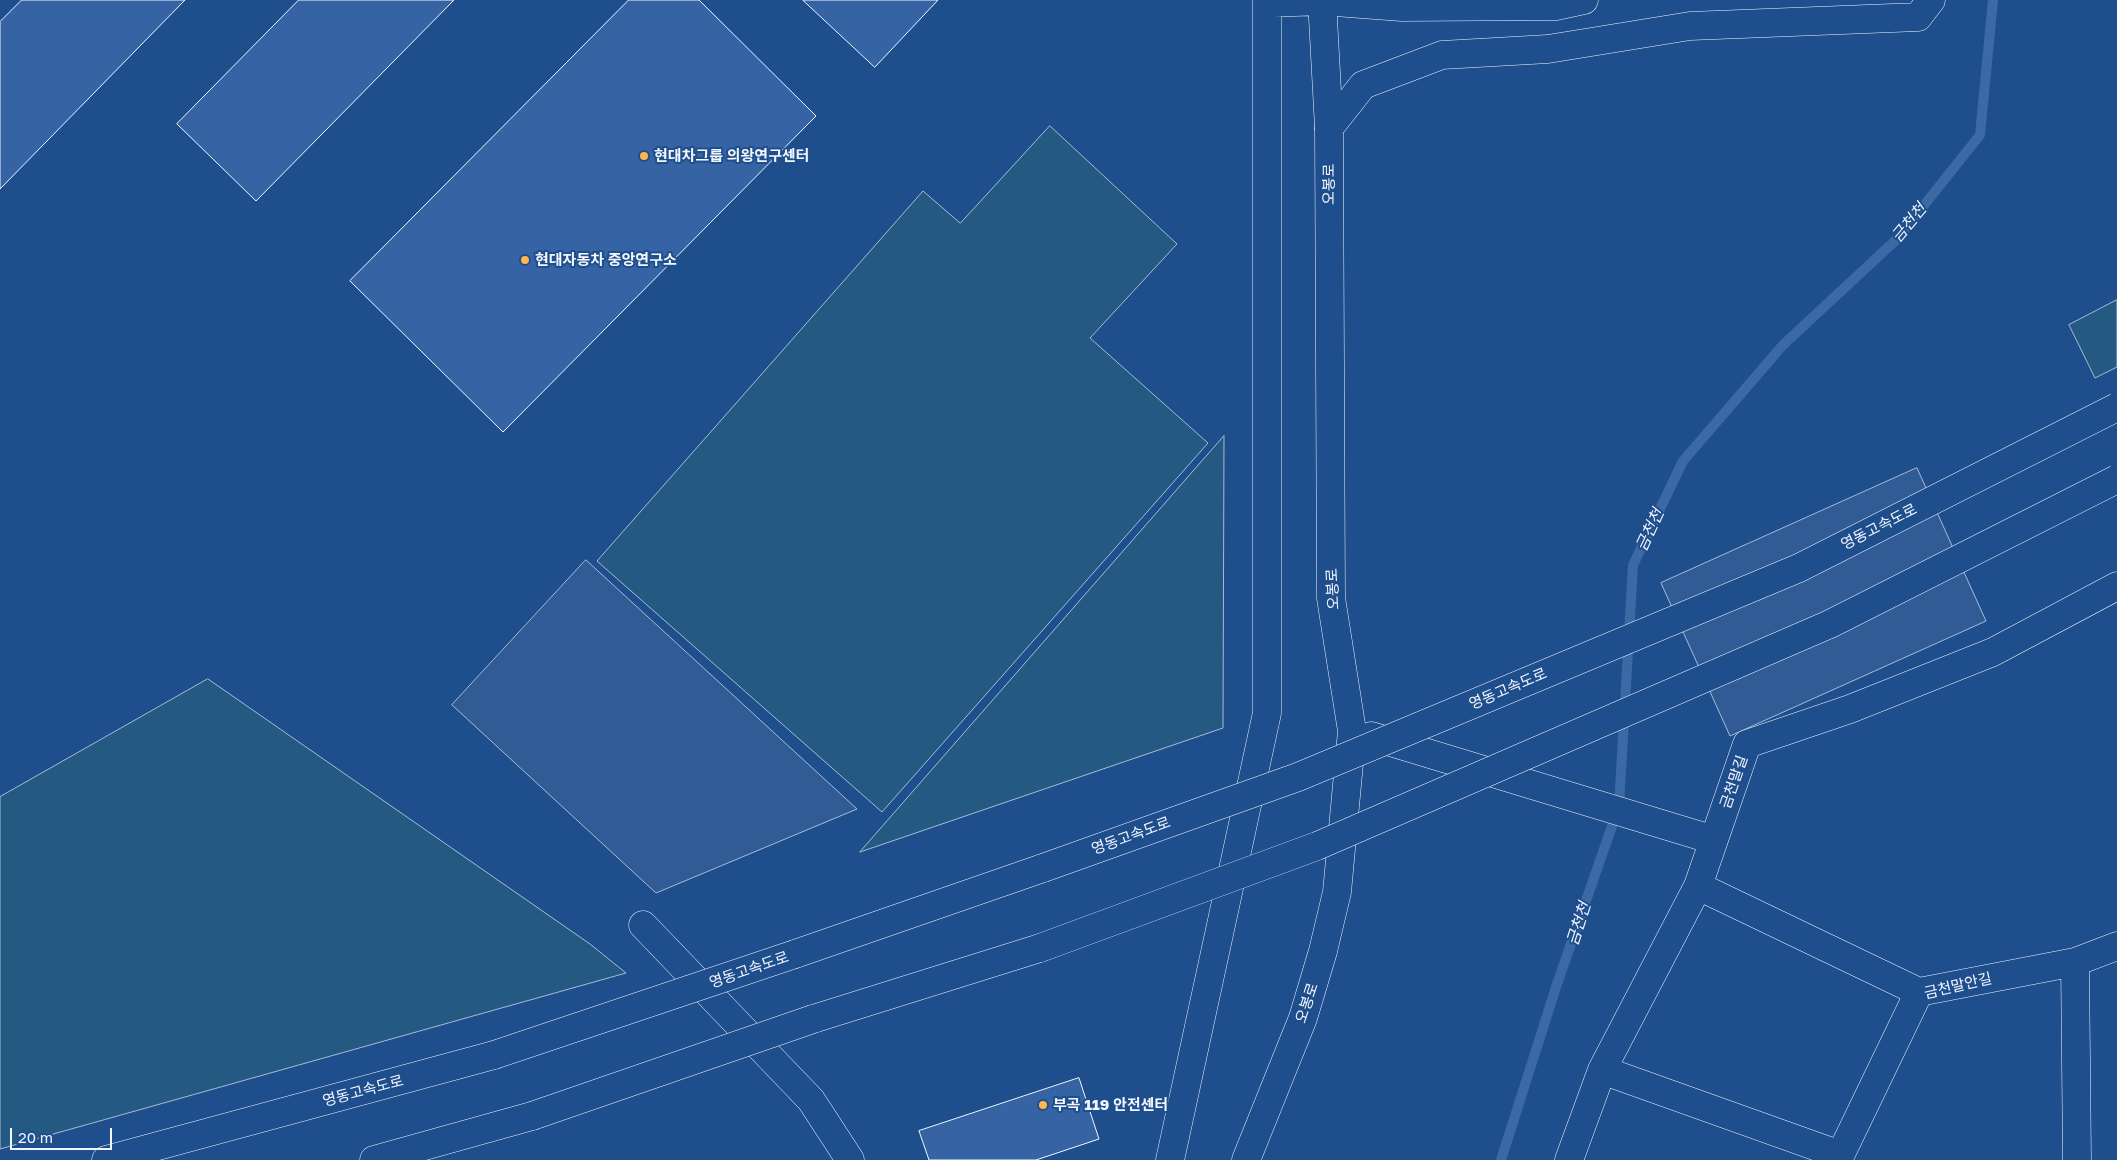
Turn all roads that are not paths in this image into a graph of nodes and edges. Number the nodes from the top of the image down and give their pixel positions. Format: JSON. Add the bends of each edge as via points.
{"nodes":[{"id":1,"x":1323,"y":0,"type":"edge"},
{"id":2,"x":1584,"y":0,"type":"edge"},
{"id":3,"x":1931,"y":0,"type":"edge"},
{"id":4,"x":1267,"y":2,"type":"edge"},
{"id":5,"x":1329,"y":128,"type":"junction"},
{"id":6,"x":2117,"y":407,"type":"edge"},
{"id":7,"x":2117,"y":478,"type":"edge"},
{"id":8,"x":2117,"y":586,"type":"edge"},
{"id":9,"x":1352,"y":731,"type":"junction"},
{"id":10,"x":1714,"y":840,"type":"junction"},
{"id":11,"x":1698,"y":886,"type":"junction"},
{"id":12,"x":643,"y":926,"type":"dead end"},
{"id":13,"x":2117,"y":946,"type":"edge"},
{"id":14,"x":2075,"y":962,"type":"junction"},
{"id":15,"x":1919,"y":992,"type":"junction"},
{"id":16,"x":1602,"y":1070,"type":"junction"},
{"id":17,"x":1839,"y":1157,"type":"edge"},
{"id":18,"x":106,"y":1160,"type":"edge"},
{"id":19,"x":374,"y":1160,"type":"edge"},
{"id":20,"x":850,"y":1160,"type":"edge"},
{"id":21,"x":1170,"y":1160,"type":"edge"},
{"id":22,"x":1246,"y":1160,"type":"edge"},
{"id":23,"x":1569,"y":1160,"type":"edge"},
{"id":24,"x":2076,"y":1160,"type":"edge"}],
"edges":[{"from":1,"to":2,"type":"main road","via":[[1402,7],[1556,6]]},
{"from":1,"to":4,"type":"main road"},
{"from":1,"to":5,"type":"main road","name":"오봉로"},
{"from":3,"to":5,"type":"main road","via":[[1918,17],[1690,26],[1548,49],[1442,55],[1363,84]]},
{"from":4,"to":21,"type":"main road","via":[[1267,713]]},
{"from":5,"to":9,"type":"main road","name":"오봉로","via":[[1331,598]]},
{"from":6,"to":18,"type":"main road","name":"영동고속도로","bridge":true,"via":[[1799,568],[1298,777],[795,954],[494,1055]]},
{"from":7,"to":19,"type":"main road","bridge":true,"via":[[1830,624],[1317,846],[1040,948],[813,1019],[532,1116]]},
{"from":8,"to":10,"type":"main road","name":"금천말길","via":[[1993,652],[1850,709],[1748,744]]},
{"from":9,"to":10,"type":"main road"},
{"from":9,"to":22,"type":"main road","name":"오봉로","via":[[1337,892],[1323,951],[1303,1018]]},
{"from":10,"to":11,"type":"main road","name":"금천말길"},
{"from":11,"to":15,"type":"main road"},
{"from":11,"to":16,"type":"main road","name":"금천말길"},
{"from":12,"to":20,"type":"main road","via":[[811,1100]]},
{"from":13,"to":14,"type":"main road","name":"금천말안길"},
{"from":14,"to":15,"type":"main road","name":"금천말안길"},
{"from":14,"to":24,"type":"main road"},
{"from":15,"to":17,"type":"main road","name":"금천말안길"},
{"from":16,"to":17,"type":"main road"},
{"from":16,"to":23,"type":"main road","name":"금천말길"}]}
